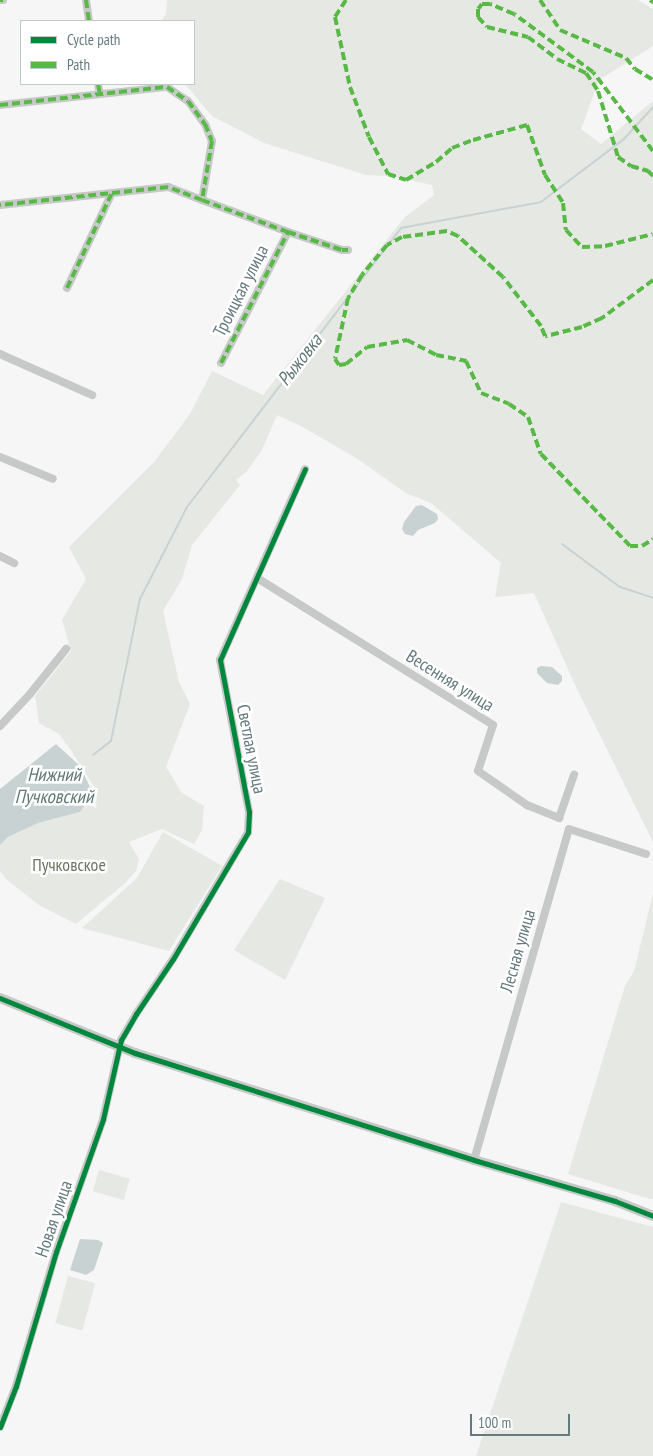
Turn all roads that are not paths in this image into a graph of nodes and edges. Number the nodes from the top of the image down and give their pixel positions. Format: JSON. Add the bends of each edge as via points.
{"nodes":[{"id":1,"x":86,"y":0,"type":"edge"},
{"id":2,"x":89,"y":20,"type":"edge"},
{"id":3,"x":98,"y":85,"type":"edge"},
{"id":4,"x":100,"y":94,"type":"junction"},
{"id":5,"x":0,"y":104,"type":"edge"},
{"id":6,"x":112,"y":193,"type":"junction"},
{"id":7,"x":202,"y":200,"type":"junction"},
{"id":8,"x":0,"y":205,"type":"edge"},
{"id":9,"x":288,"y":232,"type":"junction"},
{"id":10,"x":348,"y":250,"type":"dead end"},
{"id":11,"x":67,"y":288,"type":"dead end"},
{"id":12,"x":0,"y":354,"type":"edge"},
{"id":13,"x":221,"y":363,"type":"dead end"},
{"id":14,"x":92,"y":395,"type":"dead end"},
{"id":15,"x":0,"y":457,"type":"edge"},
{"id":16,"x":305,"y":469,"type":"dead end"},
{"id":17,"x":53,"y":479,"type":"dead end"},
{"id":18,"x":0,"y":556,"type":"edge"},
{"id":19,"x":14,"y":562,"type":"dead end"},
{"id":20,"x":257,"y":578,"type":"junction"},
{"id":21,"x":66,"y":649,"type":"dead end"},
{"id":22,"x":0,"y":726,"type":"edge"},
{"id":23,"x":574,"y":775,"type":"dead end"},
{"id":24,"x":646,"y":854,"type":"dead end"},
{"id":25,"x":0,"y":998,"type":"edge"},
{"id":26,"x":119,"y":1047,"type":"junction"},
{"id":27,"x":474,"y":1160,"type":"junction"},
{"id":28,"x":653,"y":1216,"type":"edge"},
{"id":29,"x":0,"y":1428,"type":"edge"}],
"edges":[{"from":1,"to":2,"type":"street"},
{"from":3,"to":4,"type":"street"},
{"from":4,"to":5,"type":"street"},
{"from":4,"to":7,"type":"street","via":[[167,86],[188,101],[205,124],[212,141]]},
{"from":6,"to":7,"type":"street","name":"Троицкая улица","via":[[168,187]]},
{"from":6,"to":8,"type":"street","name":"Троицкая улица"},
{"from":6,"to":11,"type":"street"},
{"from":7,"to":9,"type":"street","name":"Троицкая улица"},
{"from":9,"to":10,"type":"street","name":"Троицкая улица"},
{"from":9,"to":13,"type":"street","name":"Троицкая улица"},
{"from":12,"to":14,"type":"street"},
{"from":15,"to":17,"type":"street"},
{"from":16,"to":20,"type":"street","name":"Светлая улица"},
{"from":18,"to":19,"type":"street"},
{"from":20,"to":23,"type":"street","name":"Весенняя улица","via":[[493,725],[478,771],[528,805],[559,818]]},
{"from":20,"to":26,"type":"street","name":"Светлая улица","via":[[220,660],[249,812],[248,832]]},
{"from":21,"to":22,"type":"street"},
{"from":24,"to":27,"type":"street","name":"Лесная улица","via":[[569,829]]},
{"from":25,"to":26,"type":"street"},
{"from":26,"to":27,"type":"street"},
{"from":26,"to":29,"type":"street","name":"Новая улица","via":[[103,1119],[56,1252],[16,1386]]},
{"from":27,"to":28,"type":"street","via":[[615,1201]]}]}
